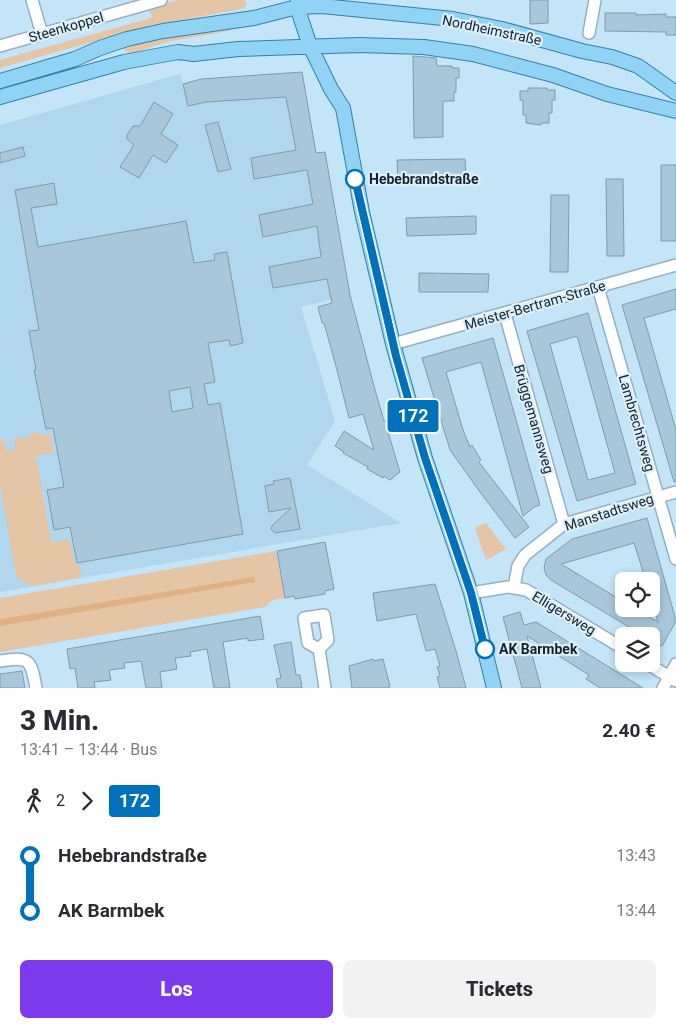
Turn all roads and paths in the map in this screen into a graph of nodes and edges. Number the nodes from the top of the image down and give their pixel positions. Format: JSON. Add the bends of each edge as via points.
{"nodes":[{"id":1,"x":32,"y":0,"type":"edge"},
{"id":2,"x":161,"y":0,"type":"edge"},
{"id":3,"x":595,"y":0,"type":"edge"},
{"id":4,"x":144,"y":3,"type":"edge"},
{"id":5,"x":298,"y":4,"type":"edge"},
{"id":6,"x":589,"y":33,"type":"dead end"},
{"id":7,"x":42,"y":34,"type":"junction"},
{"id":8,"x":0,"y":46,"type":"edge"},
{"id":9,"x":310,"y":46,"type":"junction"},
{"id":10,"x":0,"y":80,"type":"edge"},
{"id":11,"x":676,"y":93,"type":"edge"},
{"id":12,"x":0,"y":97,"type":"edge"},
{"id":13,"x":676,"y":111,"type":"edge"},
{"id":14,"x":676,"y":264,"type":"edge"},
{"id":15,"x":598,"y":287,"type":"junction"},
{"id":16,"x":504,"y":314,"type":"junction"},
{"id":17,"x":393,"y":344,"type":"junction"},
{"id":18,"x":676,"y":492,"type":"edge"},
{"id":19,"x":658,"y":497,"type":"junction"},
{"id":20,"x":564,"y":524,"type":"junction"},
{"id":21,"x":676,"y":559,"type":"edge"},
{"id":22,"x":514,"y":587,"type":"junction"},
{"id":23,"x":471,"y":593,"type":"junction"},
{"id":24,"x":615,"y":644,"type":"edge"},
{"id":25,"x":318,"y":649,"type":"dead end"},
{"id":26,"x":0,"y":661,"type":"edge"},
{"id":27,"x":676,"y":664,"type":"edge"},
{"id":28,"x":660,"y":671,"type":"edge"},
{"id":29,"x":673,"y":679,"type":"edge"},
{"id":30,"x":36,"y":688,"type":"edge"},
{"id":31,"x":325,"y":688,"type":"edge"},
{"id":32,"x":494,"y":688,"type":"edge"},
{"id":33,"x":662,"y":688,"type":"edge"}],
"edges":[{"from":1,"to":7,"type":"street"},
{"from":2,"to":4,"type":"street","name":"Steenkoppel"},
{"from":3,"to":6,"type":"street"},
{"from":4,"to":7,"type":"street","name":"Steenkoppel"},
{"from":5,"to":9,"type":"main road"},
{"from":5,"to":10,"type":"main road","via":[[254,18],[127,39],[75,59]]},
{"from":5,"to":11,"type":"main road","name":"Nordheimstraße","via":[[479,24],[638,66]]},
{"from":7,"to":8,"type":"street","name":"Steenkoppel"},
{"from":9,"to":12,"type":"main road","via":[[194,54],[178,52],[124,62]]},
{"from":9,"to":13,"type":"main road","name":"Nordheimstraße","via":[[424,47],[474,54]]},
{"from":9,"to":17,"type":"main road","via":[[343,108],[362,212]]},
{"from":14,"to":15,"type":"street","name":"Meister-Bertram-Straße"},
{"from":15,"to":16,"type":"street","name":"Meister-Bertram-Straße"},
{"from":15,"to":19,"type":"street","name":"Lambrechtsweg"},
{"from":16,"to":17,"type":"street","name":"Meister-Bertram-Straße"},
{"from":16,"to":20,"type":"street","name":"Brüggemannsweg"},
{"from":17,"to":23,"type":"main road","via":[[425,458]]},
{"from":18,"to":19,"type":"street","name":"Manstadtsweg"},
{"from":19,"to":20,"type":"street","name":"Manstadtsweg"},
{"from":19,"to":21,"type":"street","name":"Lambrechtsweg"},
{"from":20,"to":22,"type":"street","name":"Manstadtsweg","via":[[525,555],[518,566]]},
{"from":22,"to":23,"type":"street","name":"Elligersweg"},
{"from":22,"to":24,"type":"street","name":"Elligersweg","via":[[526,590]]},
{"from":23,"to":32,"type":"main road"},
{"from":25,"to":31,"type":"street"},
{"from":26,"to":30,"type":"street","via":[[28,661],[33,667]]},
{"from":27,"to":29,"type":"street"},
{"from":28,"to":29,"type":"street"},
{"from":29,"to":33,"type":"street"}]}
